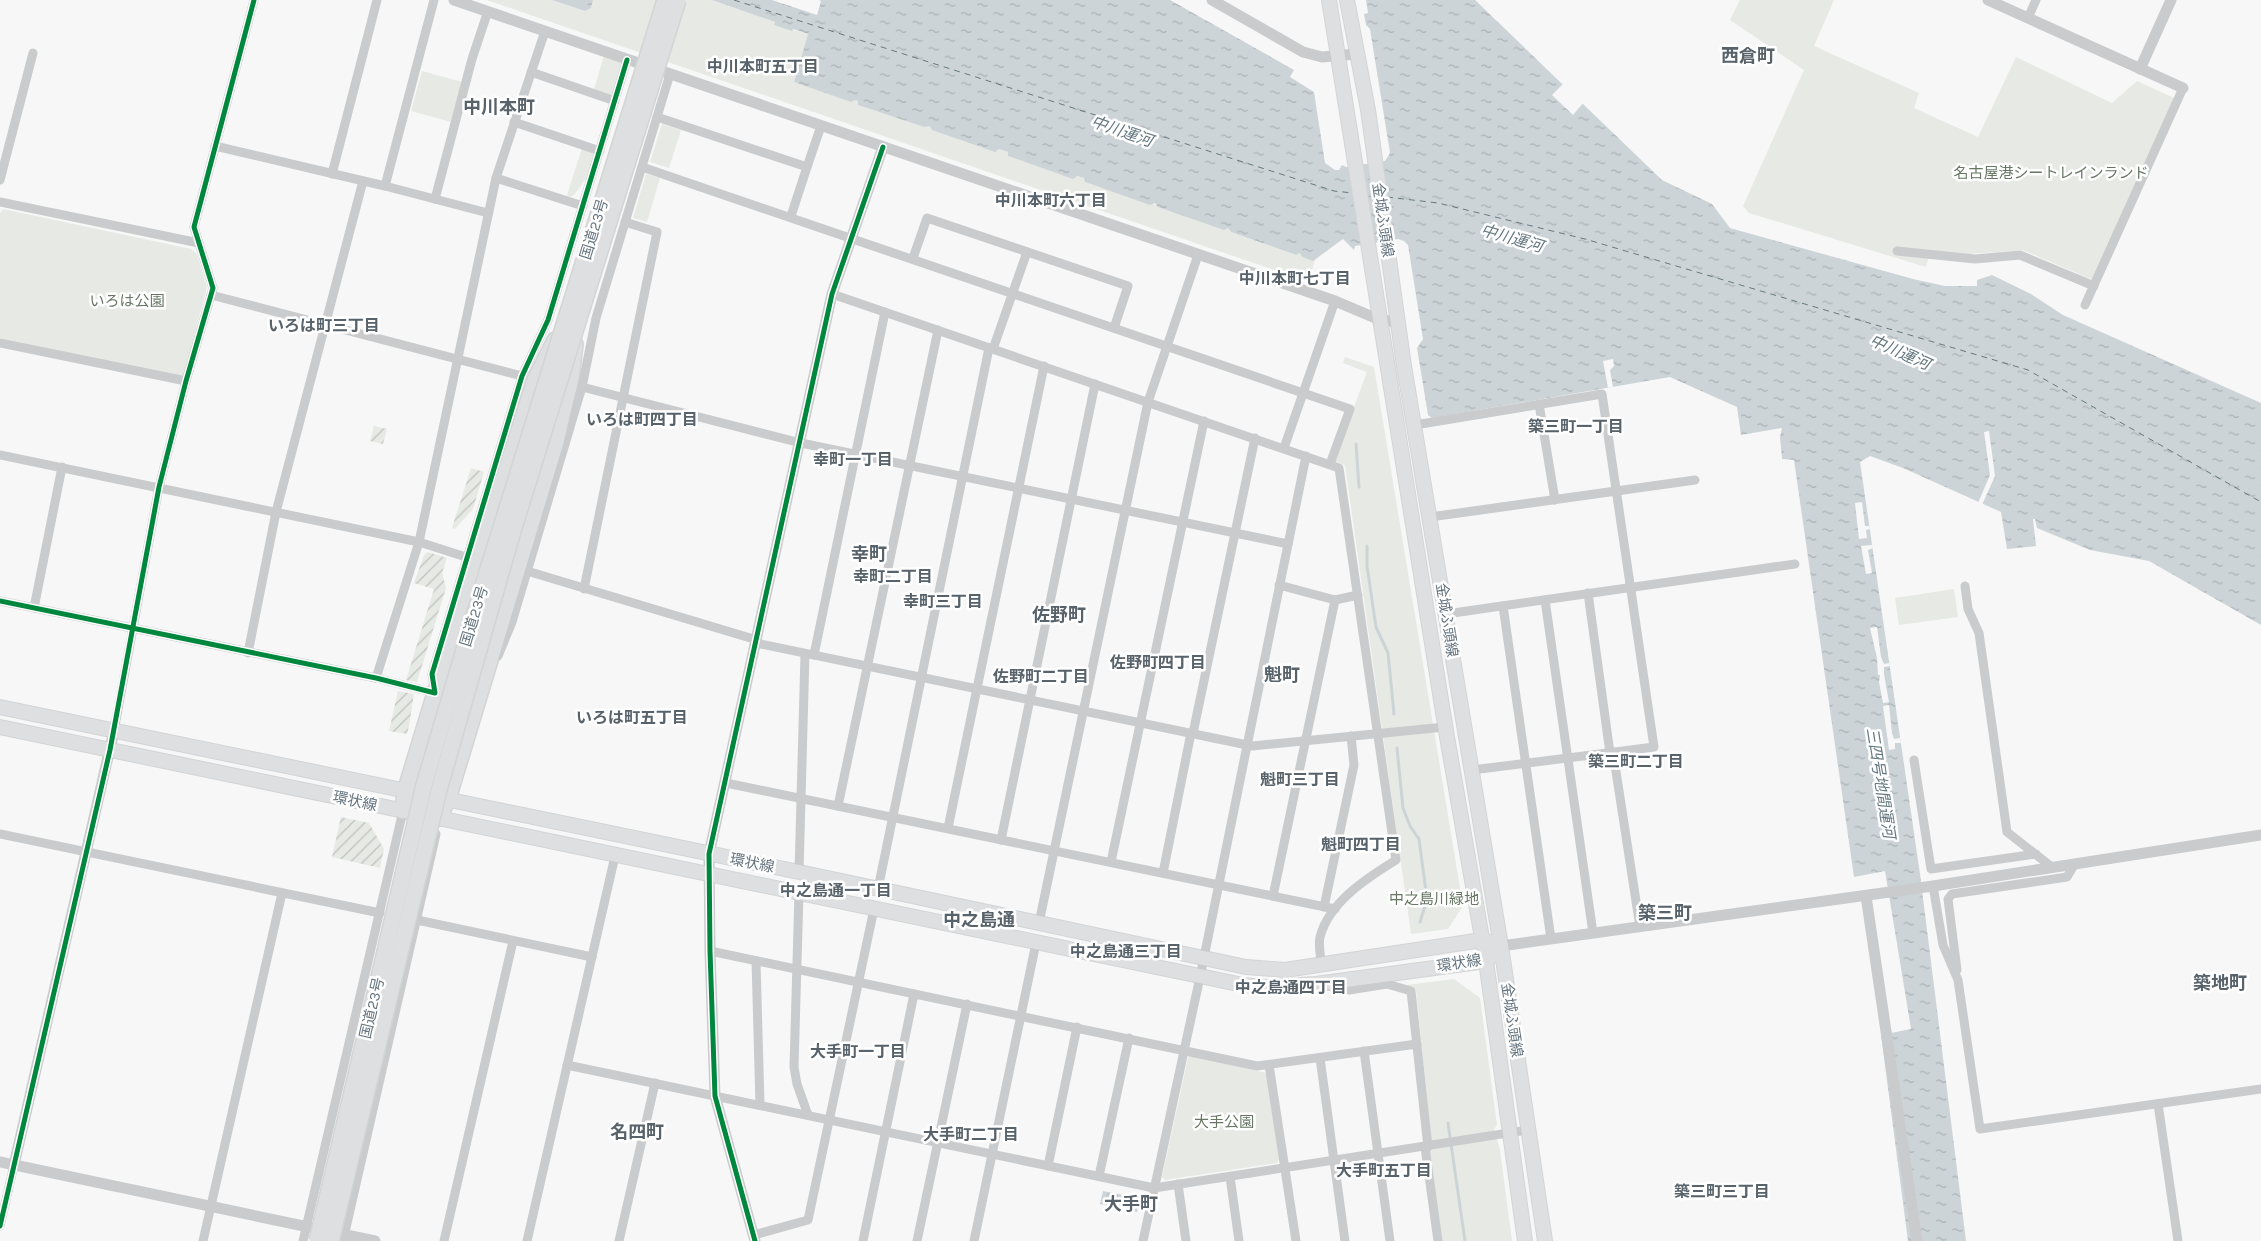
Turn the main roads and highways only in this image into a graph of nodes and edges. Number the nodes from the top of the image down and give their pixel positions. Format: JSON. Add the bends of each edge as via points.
{"nodes":[{"id":1,"x":665,"y":0,"type":"edge"},
{"id":2,"x":678,"y":0,"type":"edge"},
{"id":3,"x":1329,"y":0,"type":"edge"},
{"id":4,"x":1347,"y":0,"type":"edge"},
{"id":5,"x":572,"y":320,"type":"junction"},
{"id":6,"x":0,"y":707,"type":"edge"},
{"id":7,"x":0,"y":727,"type":"edge"},
{"id":8,"x":405,"y":792,"type":"junction"},
{"id":9,"x":448,"y":799,"type":"junction"},
{"id":10,"x":403,"y":811,"type":"junction"},
{"id":11,"x":440,"y":818,"type":"junction"},
{"id":12,"x":1482,"y":940,"type":"junction"},
{"id":13,"x":1501,"y":946,"type":"junction"},
{"id":14,"x":1486,"y":961,"type":"junction"},
{"id":15,"x":340,"y":1239,"type":"edge"},
{"id":16,"x":317,"y":1241,"type":"edge"},
{"id":17,"x":1525,"y":1241,"type":"edge"},
{"id":18,"x":1545,"y":1241,"type":"edge"}],
"edges":[{"from":1,"to":5,"type":"highway","name":"国道23号","bridge":true},
{"from":2,"to":5,"type":"highway","name":"国道23号","bridge":true},
{"from":3,"to":12,"type":"main road","name":"金城ふ頭線"},
{"from":4,"to":13,"type":"main road","name":"金城ふ頭線","via":[[1368,110],[1398,322]]},
{"from":5,"to":8,"type":"highway","bridge":true,"via":[[535,380]]},
{"from":5,"to":9,"type":"highway","bridge":true,"via":[[571,378],[556,442]]},
{"from":5,"to":15,"type":"highway","name":"国道23号","bridge":true,"via":[[439,790]]},
{"from":5,"to":16,"type":"highway","name":"国道23号","bridge":true,"via":[[424,785]]},
{"from":6,"to":8,"type":"main road","name":"環状線"},
{"from":7,"to":10,"type":"main road","name":"環状線"},
{"from":8,"to":9,"type":"main road","name":"環状線"},
{"from":8,"to":10,"type":"highway"},
{"from":9,"to":11,"type":"highway"},
{"from":9,"to":12,"type":"main road","name":"環状線","via":[[1266,969],[1285,970]]},
{"from":10,"to":11,"type":"main road","name":"環状線"},
{"from":11,"to":14,"type":"main road","name":"環状線","via":[[1200,977],[1263,987],[1316,984]]},
{"from":12,"to":13,"type":"main road","name":"環状線"},
{"from":12,"to":14,"type":"main road","name":"金城ふ頭線"},
{"from":13,"to":14,"type":"main road","name":"環状線"},
{"from":13,"to":18,"type":"main road","name":"金城ふ頭線"},
{"from":14,"to":17,"type":"main road","name":"金城ふ頭線"}]}
